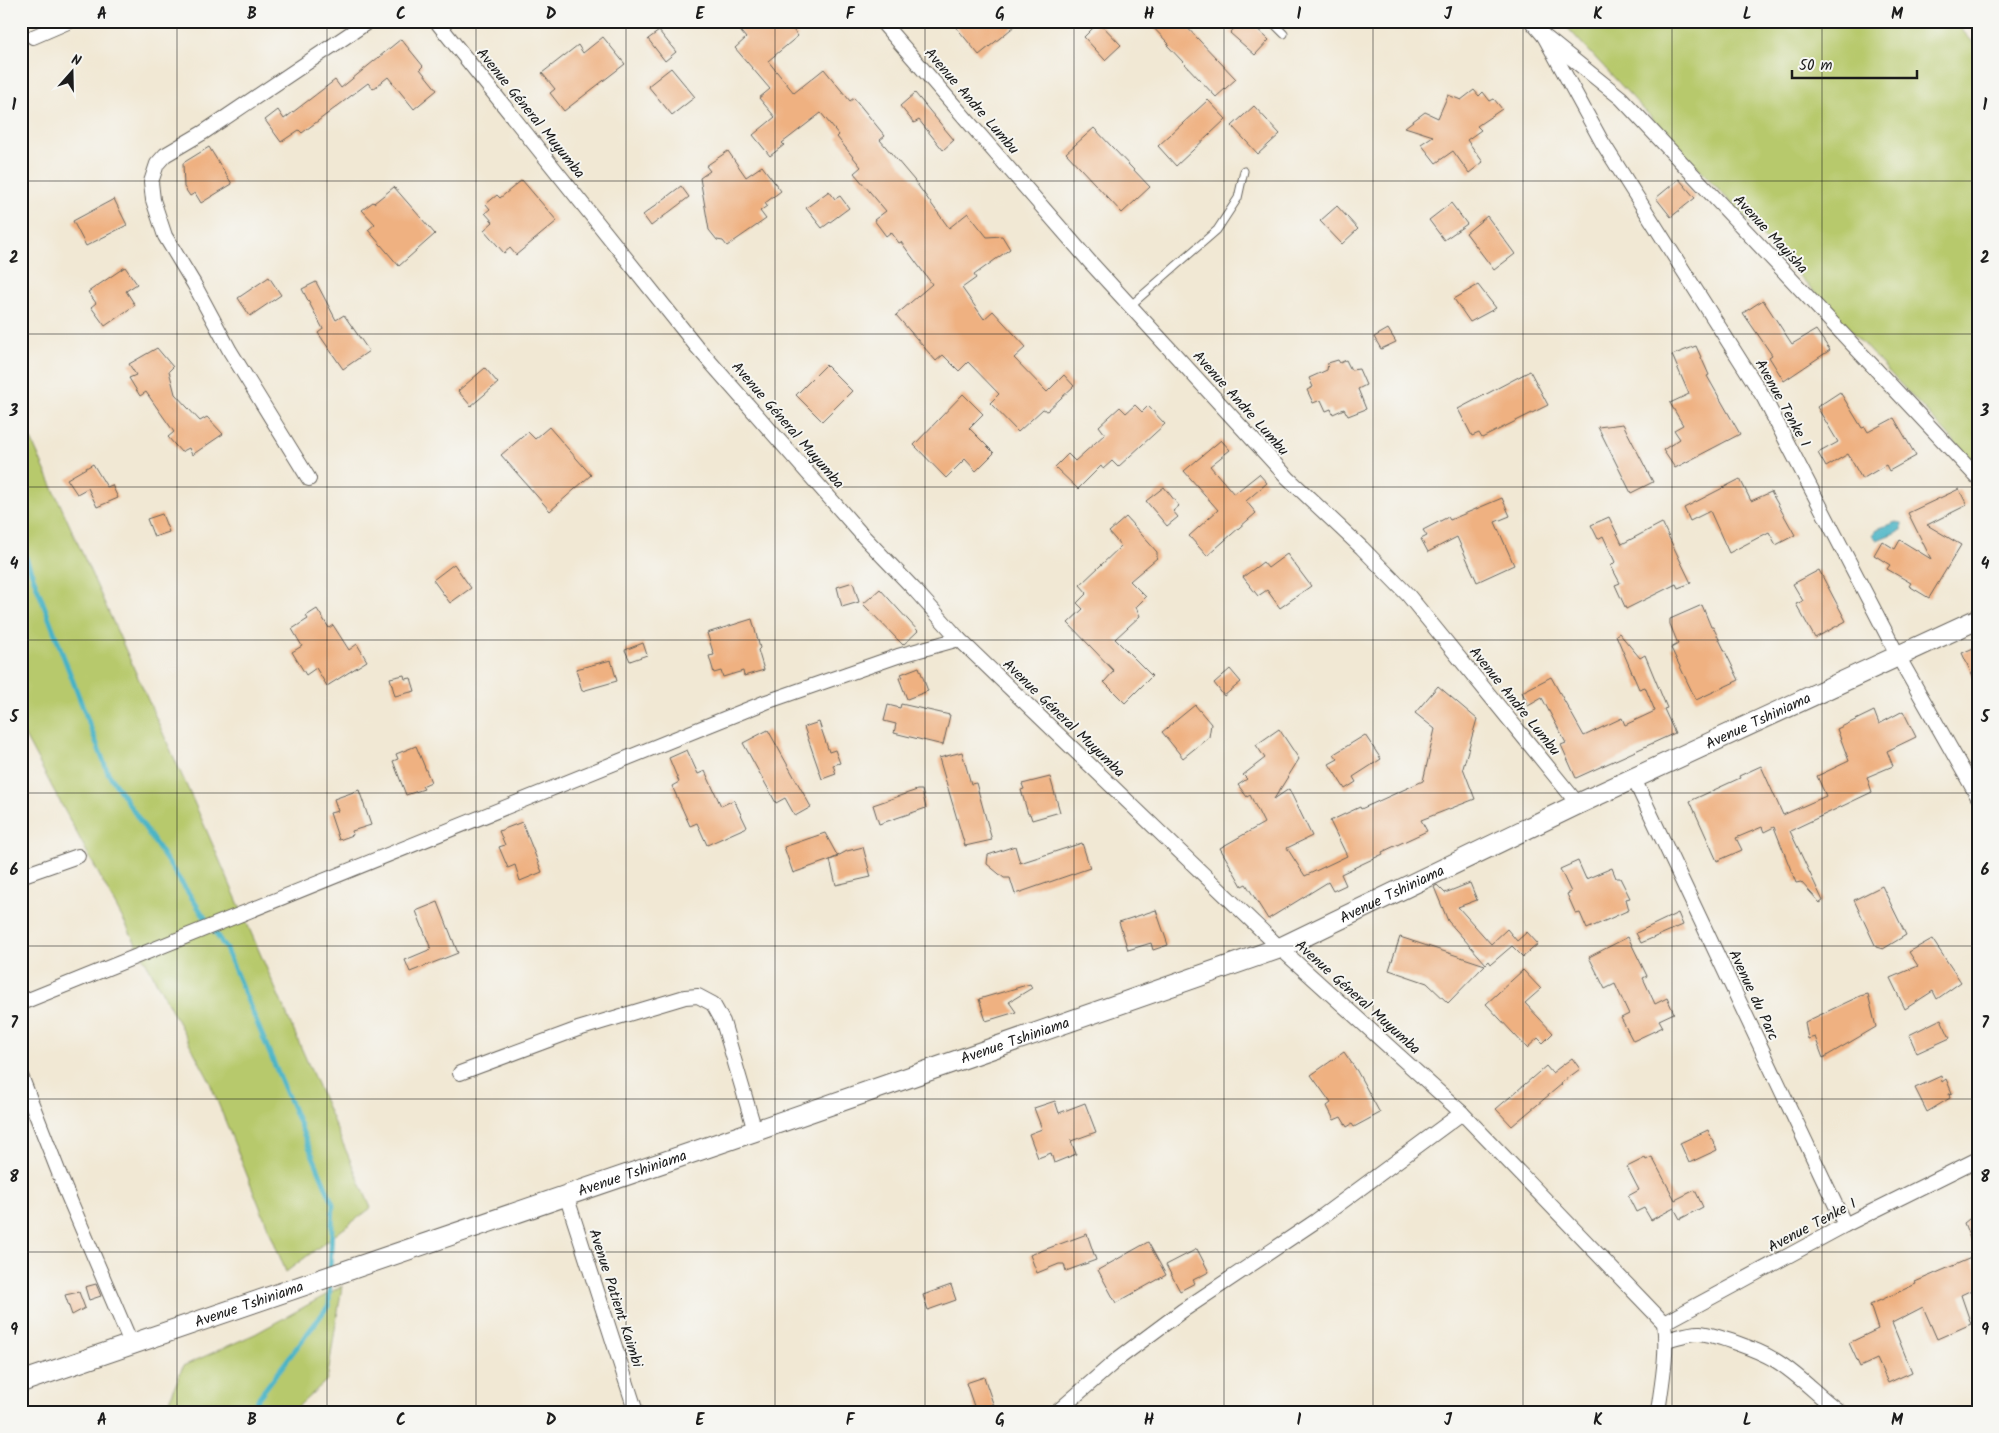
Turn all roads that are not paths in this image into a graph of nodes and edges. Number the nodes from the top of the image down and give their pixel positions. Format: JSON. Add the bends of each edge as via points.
{"nodes":[{"id":1,"x":70,"y":21,"type":"edge"},
{"id":2,"x":369,"y":21,"type":"edge"},
{"id":3,"x":436,"y":21,"type":"edge"},
{"id":4,"x":881,"y":21,"type":"edge"},
{"id":5,"x":1270,"y":21,"type":"edge"},
{"id":6,"x":1531,"y":21,"type":"edge"},
{"id":7,"x":1284,"y":34,"type":"dead end"},
{"id":8,"x":1544,"y":36,"type":"junction"},
{"id":9,"x":33,"y":37,"type":"dead end"},
{"id":10,"x":1244,"y":171,"type":"dead end"},
{"id":11,"x":1130,"y":306,"type":"junction"},
{"id":12,"x":1978,"y":478,"type":"edge"},
{"id":13,"x":309,"y":480,"type":"dead end"},
{"id":14,"x":1978,"y":620,"type":"edge"},
{"id":15,"x":959,"y":639,"type":"junction"},
{"id":16,"x":1898,"y":656,"type":"junction"},
{"id":17,"x":1634,"y":779,"type":"junction"},
{"id":18,"x":1978,"y":797,"type":"edge"},
{"id":19,"x":1578,"y":804,"type":"junction"},
{"id":20,"x":78,"y":856,"type":"dead end"},
{"id":21,"x":21,"y":876,"type":"edge"},
{"id":22,"x":1280,"y":948,"type":"junction"},
{"id":23,"x":21,"y":1003,"type":"edge"},
{"id":24,"x":460,"y":1073,"type":"dead end"},
{"id":25,"x":21,"y":1076,"type":"edge"},
{"id":26,"x":1462,"y":1113,"type":"junction"},
{"id":27,"x":755,"y":1131,"type":"junction"},
{"id":28,"x":1978,"y":1159,"type":"edge"},
{"id":29,"x":566,"y":1195,"type":"junction"},
{"id":30,"x":1846,"y":1225,"type":"junction"},
{"id":31,"x":1664,"y":1323,"type":"junction"},
{"id":32,"x":1666,"y":1340,"type":"junction"},
{"id":33,"x":131,"y":1343,"type":"junction"},
{"id":34,"x":21,"y":1382,"type":"edge"},
{"id":35,"x":636,"y":1412,"type":"edge"},
{"id":36,"x":1057,"y":1412,"type":"edge"},
{"id":37,"x":1658,"y":1412,"type":"edge"},
{"id":38,"x":1840,"y":1412,"type":"edge"}],
"edges":[{"from":1,"to":9,"type":"street"},
{"from":2,"to":13,"type":"street","via":[[165,155],[157,164],[151,182],[152,200],[165,236]]},
{"from":3,"to":15,"type":"street","name":"Avenue Géneral Muyumba","via":[[697,347],[864,537]]},
{"from":4,"to":11,"type":"street","name":"Avenue Andre Lumbu"},
{"from":5,"to":7,"type":"lane"},
{"from":6,"to":8,"type":"street","name":"Avenue Mayisha"},
{"from":8,"to":12,"type":"street","name":"Avenue Mayisha","via":[[1621,98]]},
{"from":8,"to":16,"type":"street","name":"Avenue Tenke I","via":[[1602,142],[1764,398]]},
{"from":10,"to":11,"type":"lane","via":[[1238,198],[1217,230]]},
{"from":11,"to":19,"type":"street","name":"Avenue Andre Lumbu","via":[[1288,478],[1408,595]]},
{"from":14,"to":16,"type":"street","name":"Avenue Tshiniama"},
{"from":15,"to":22,"type":"street","name":"Avenue Géneral Muyumba"},
{"from":15,"to":23,"type":"street","via":[[898,656],[766,702]]},
{"from":16,"to":17,"type":"street","name":"Avenue Tshiniama"},
{"from":16,"to":18,"type":"street","name":"Avenue Tenke I"},
{"from":17,"to":19,"type":"street","name":"Avenue Tshiniama"},
{"from":17,"to":30,"type":"street","name":"Avenue du Parc"},
{"from":19,"to":22,"type":"street","name":"Avenue Tshiniama"},
{"from":20,"to":21,"type":"street"},
{"from":22,"to":26,"type":"street","name":"Avenue Géneral Muyumba"},
{"from":22,"to":27,"type":"street","name":"Avenue Tshiniama"},
{"from":24,"to":27,"type":"street","via":[[578,1029],[698,996],[712,1004],[723,1022]]},
{"from":25,"to":33,"type":"street"},
{"from":26,"to":31,"type":"street","name":"Avenue Géneral Muyumba"},
{"from":26,"to":36,"type":"street","via":[[1316,1221],[1118,1358]]},
{"from":27,"to":29,"type":"street","name":"Avenue Tshiniama"},
{"from":28,"to":30,"type":"street","name":"Avenue Tenke I"},
{"from":29,"to":33,"type":"street","name":"Avenue Tshiniama"},
{"from":29,"to":35,"type":"street","name":"Avenue Patient Kaimbi"},
{"from":30,"to":31,"type":"street","name":"Avenue Tenke I"},
{"from":31,"to":32,"type":"street"},
{"from":32,"to":37,"type":"street"},
{"from":32,"to":38,"type":"street","via":[[1698,1333],[1754,1350],[1773,1359]]},
{"from":33,"to":34,"type":"street","name":"Avenue Tshiniama"}]}
